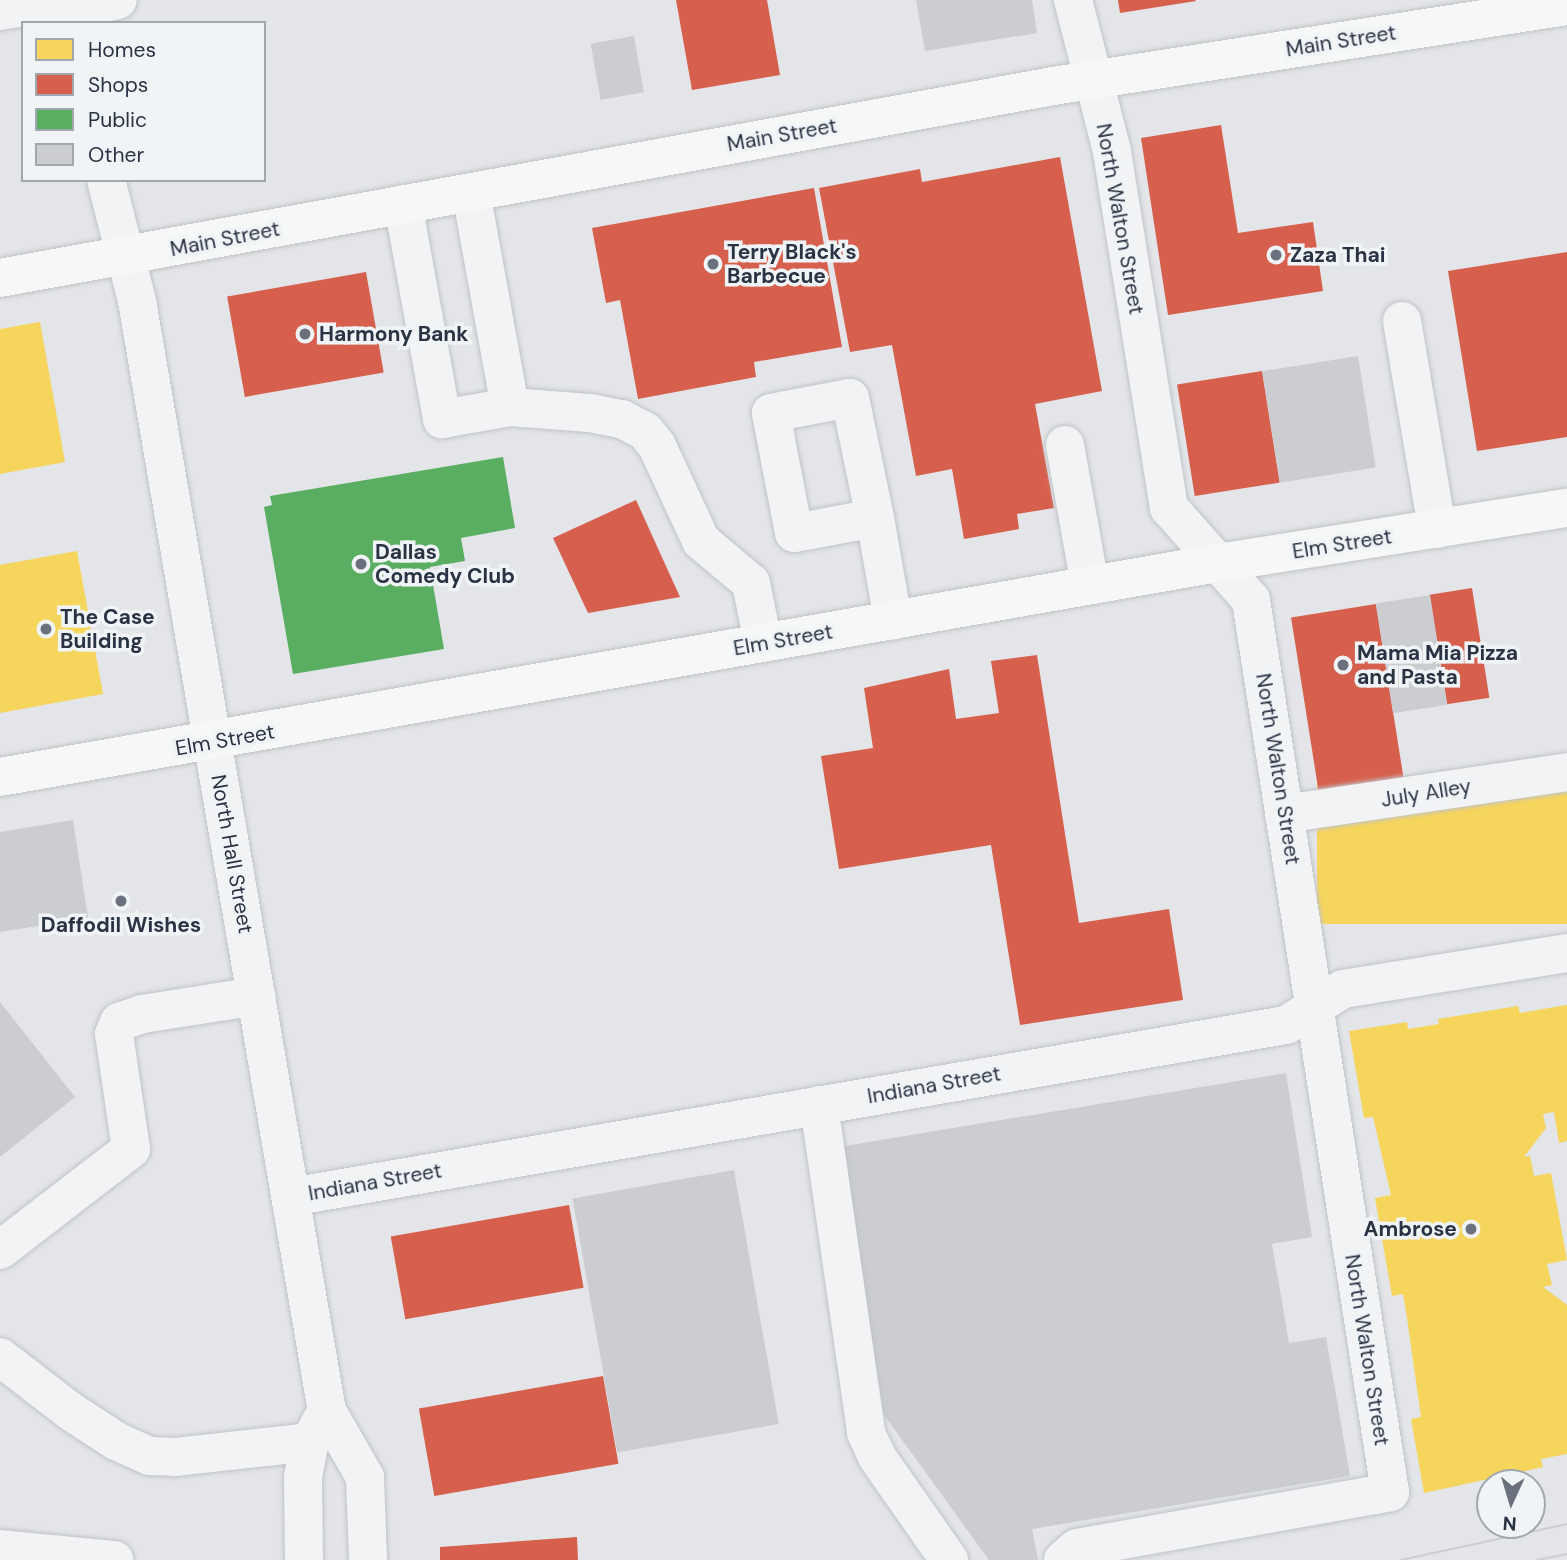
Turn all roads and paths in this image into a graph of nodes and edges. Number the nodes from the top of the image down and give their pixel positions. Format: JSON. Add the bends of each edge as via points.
{"nodes":[{"id":1,"x":118,"y":0,"type":"edge"},
{"id":2,"x":1073,"y":0,"type":"edge"},
{"id":3,"x":1567,"y":6,"type":"edge"},
{"id":4,"x":52,"y":10,"type":"edge"},
{"id":5,"x":0,"y":11,"type":"edge"},
{"id":6,"x":1092,"y":79,"type":"junction"},
{"id":7,"x":107,"y":182,"type":"edge"},
{"id":8,"x":471,"y":192,"type":"junction"},
{"id":9,"x":403,"y":204,"type":"junction"},
{"id":10,"x":126,"y":257,"type":"junction"},
{"id":11,"x":0,"y":278,"type":"edge"},
{"id":12,"x":1402,"y":321,"type":"dead end"},
{"id":13,"x":510,"y":407,"type":"junction"},
{"id":14,"x":1065,"y":445,"type":"dead end"},
{"id":15,"x":1567,"y":508,"type":"edge"},
{"id":16,"x":875,"y":518,"type":"dead end"},
{"id":17,"x":1437,"y":528,"type":"junction"},
{"id":18,"x":1218,"y":563,"type":"junction"},
{"id":19,"x":1090,"y":585,"type":"junction"},
{"id":20,"x":893,"y":620,"type":"junction"},
{"id":21,"x":763,"y":643,"type":"junction"},
{"id":22,"x":212,"y":743,"type":"junction"},
{"id":23,"x":1567,"y":772,"type":"edge"},
{"id":24,"x":0,"y":777,"type":"edge"},
{"id":25,"x":1284,"y":814,"type":"junction"},
{"id":26,"x":1567,"y":953,"type":"edge"},
{"id":27,"x":257,"y":996,"type":"junction"},
{"id":28,"x":1314,"y":1009,"type":"junction"},
{"id":29,"x":819,"y":1105,"type":"junction"},
{"id":30,"x":291,"y":1197,"type":"junction"},
{"id":31,"x":0,"y":1250,"type":"edge"},
{"id":32,"x":0,"y":1357,"type":"edge"},
{"id":33,"x":318,"y":1426,"type":"junction"},
{"id":34,"x":0,"y":1549,"type":"edge"},
{"id":35,"x":114,"y":1560,"type":"edge"},
{"id":36,"x":304,"y":1560,"type":"edge"},
{"id":37,"x":368,"y":1560,"type":"edge"},
{"id":38,"x":950,"y":1560,"type":"edge"},
{"id":39,"x":1063,"y":1560,"type":"edge"}],
"edges":[{"from":1,"to":4,"type":"street"},
{"from":2,"to":6,"type":"street","name":"North Walton Street"},
{"from":3,"to":6,"type":"main road","name":"Main Street"},
{"from":4,"to":5,"type":"street"},
{"from":6,"to":8,"type":"main road","name":"Main Street"},
{"from":6,"to":18,"type":"street","name":"North Walton Street","via":[[1112,151],[1163,487],[1169,508]]},
{"from":7,"to":10,"type":"street","name":"North Hall Street"},
{"from":8,"to":9,"type":"main road","name":"Main Street"},
{"from":8,"to":13,"type":"street"},
{"from":9,"to":10,"type":"main road","name":"Main Street"},
{"from":9,"to":13,"type":"street","via":[[442,419]]},
{"from":10,"to":11,"type":"main road","name":"Main Street"},
{"from":10,"to":22,"type":"street","name":"North Hall Street"},
{"from":12,"to":17,"type":"street"},
{"from":13,"to":21,"type":"street","via":[[590,413],[622,419],[645,431],[657,446],[701,541],[751,583]]},
{"from":14,"to":19,"type":"street"},
{"from":15,"to":17,"type":"main road","name":"Elm Street"},
{"from":16,"to":20,"type":"street"},
{"from":17,"to":18,"type":"main road","name":"Elm Street"},
{"from":18,"to":19,"type":"main road","name":"Elm Street"},
{"from":18,"to":25,"type":"street","name":"North Walton Street","via":[[1251,600]]},
{"from":19,"to":20,"type":"main road","name":"Elm Street"},
{"from":20,"to":21,"type":"main road","name":"Elm Street"},
{"from":21,"to":22,"type":"main road","name":"Elm Street"},
{"from":22,"to":24,"type":"main road","name":"Elm Street"},
{"from":22,"to":27,"type":"street","name":"North Hall Street"},
{"from":23,"to":25,"type":"street","name":"July Alley"},
{"from":25,"to":28,"type":"street","name":"North Walton Street"},
{"from":26,"to":28,"type":"street","name":"Indiana Street","via":[[1343,989]]},
{"from":27,"to":30,"type":"street","name":"North Hall Street"},
{"from":27,"to":31,"type":"street","via":[[119,1022],[114,1034],[131,1149]]},
{"from":28,"to":29,"type":"street","name":"Indiana Street","via":[[1286,1026]]},
{"from":28,"to":39,"type":"street","name":"North Walton Street","via":[[1390,1492],[1077,1548]]},
{"from":29,"to":30,"type":"street","name":"Indiana Street"},
{"from":29,"to":38,"type":"street","via":[[866,1433],[877,1457]]},
{"from":30,"to":33,"type":"street","name":"North Hall Street"},
{"from":32,"to":33,"type":"street","via":[[70,1411],[116,1441],[150,1455],[175,1457]]},
{"from":33,"to":36,"type":"street","name":"North Hall Street","via":[[303,1477]]},
{"from":33,"to":37,"type":"street","name":"North Hall Street","via":[[365,1477]]},
{"from":34,"to":35,"type":"street"}]}
